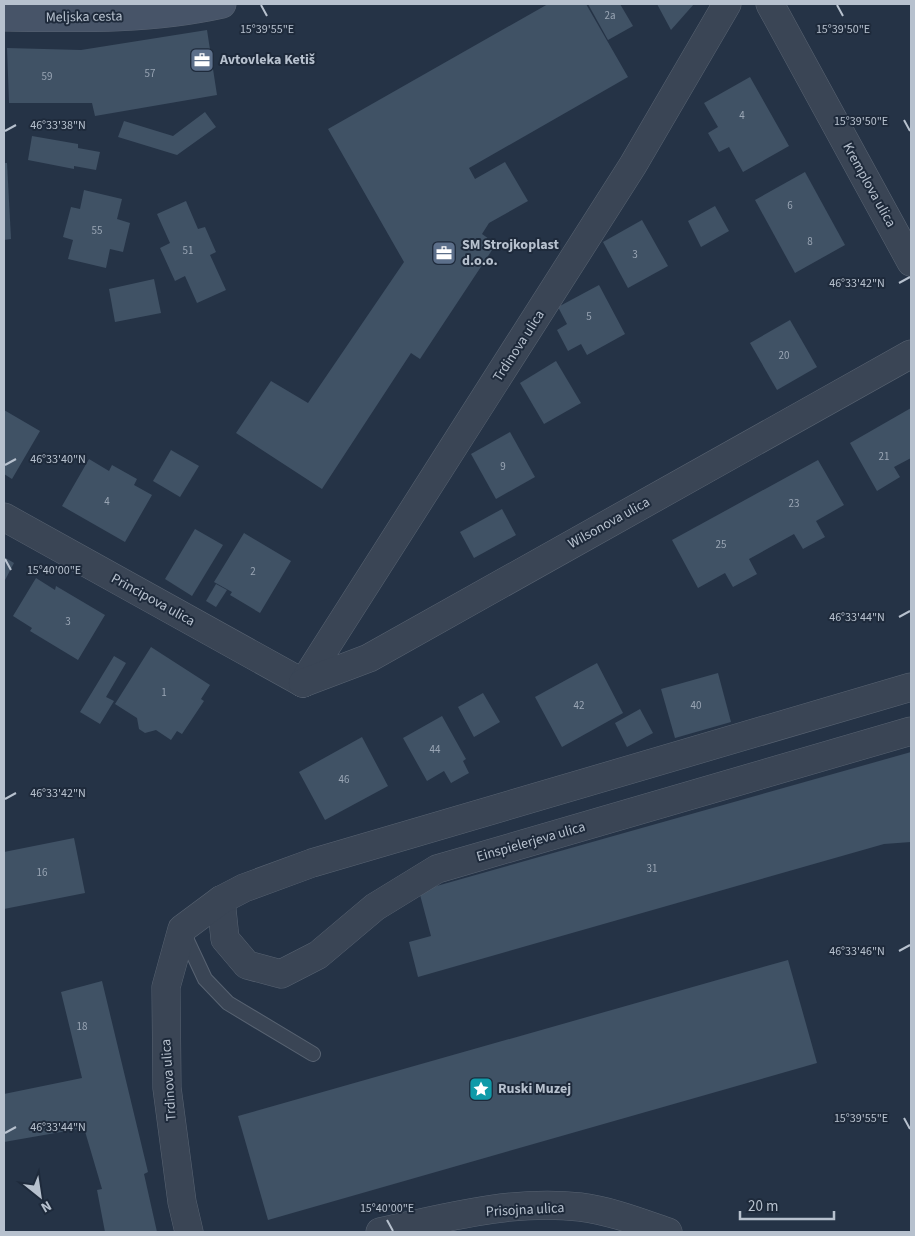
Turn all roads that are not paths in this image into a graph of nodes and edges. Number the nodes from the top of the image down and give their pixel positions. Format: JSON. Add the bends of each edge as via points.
{"nodes":[{"id":1,"x":222,"y":4,"type":"edge"},
{"id":2,"x":727,"y":4,"type":"edge"},
{"id":3,"x":770,"y":4,"type":"edge"},
{"id":4,"x":4,"y":17,"type":"edge"},
{"id":5,"x":911,"y":262,"type":"edge"},
{"id":6,"x":911,"y":354,"type":"edge"},
{"id":7,"x":4,"y":517,"type":"edge"},
{"id":8,"x":303,"y":683,"type":"junction"},
{"id":9,"x":911,"y":687,"type":"edge"},
{"id":10,"x":911,"y":731,"type":"edge"},
{"id":11,"x":221,"y":900,"type":"junction"},
{"id":12,"x":182,"y":929,"type":"junction"},
{"id":13,"x":313,"y":1054,"type":"dead end"},
{"id":14,"x":189,"y":1232,"type":"edge"},
{"id":15,"x":380,"y":1232,"type":"edge"},
{"id":16,"x":668,"y":1232,"type":"edge"}],
"edges":[{"from":1,"to":4,"type":"street","name":"Meljska cesta","via":[[112,18]]},
{"from":2,"to":8,"type":"street","name":"Trdinova ulica","via":[[633,166]]},
{"from":3,"to":5,"type":"street","name":"Kremplova ulica"},
{"from":6,"to":8,"type":"street","name":"Wilsonova ulica","via":[[370,658]]},
{"from":7,"to":8,"type":"street","name":"Principova ulica"},
{"from":9,"to":11,"type":"street","via":[[312,863]]},
{"from":10,"to":11,"type":"street","name":"Einspielerjeva ulica","via":[[437,869],[375,907],[318,955],[281,974],[247,965],[225,939]]},
{"from":11,"to":12,"type":"street"},
{"from":12,"to":13,"type":"lane","via":[[205,980],[228,1003]]},
{"from":12,"to":14,"type":"street","name":"Trdinova ulica","via":[[166,987],[167,1088]]},
{"from":15,"to":16,"type":"street","name":"Prisojna ulica","via":[[465,1214],[527,1207],[580,1207],[624,1216]]}]}
